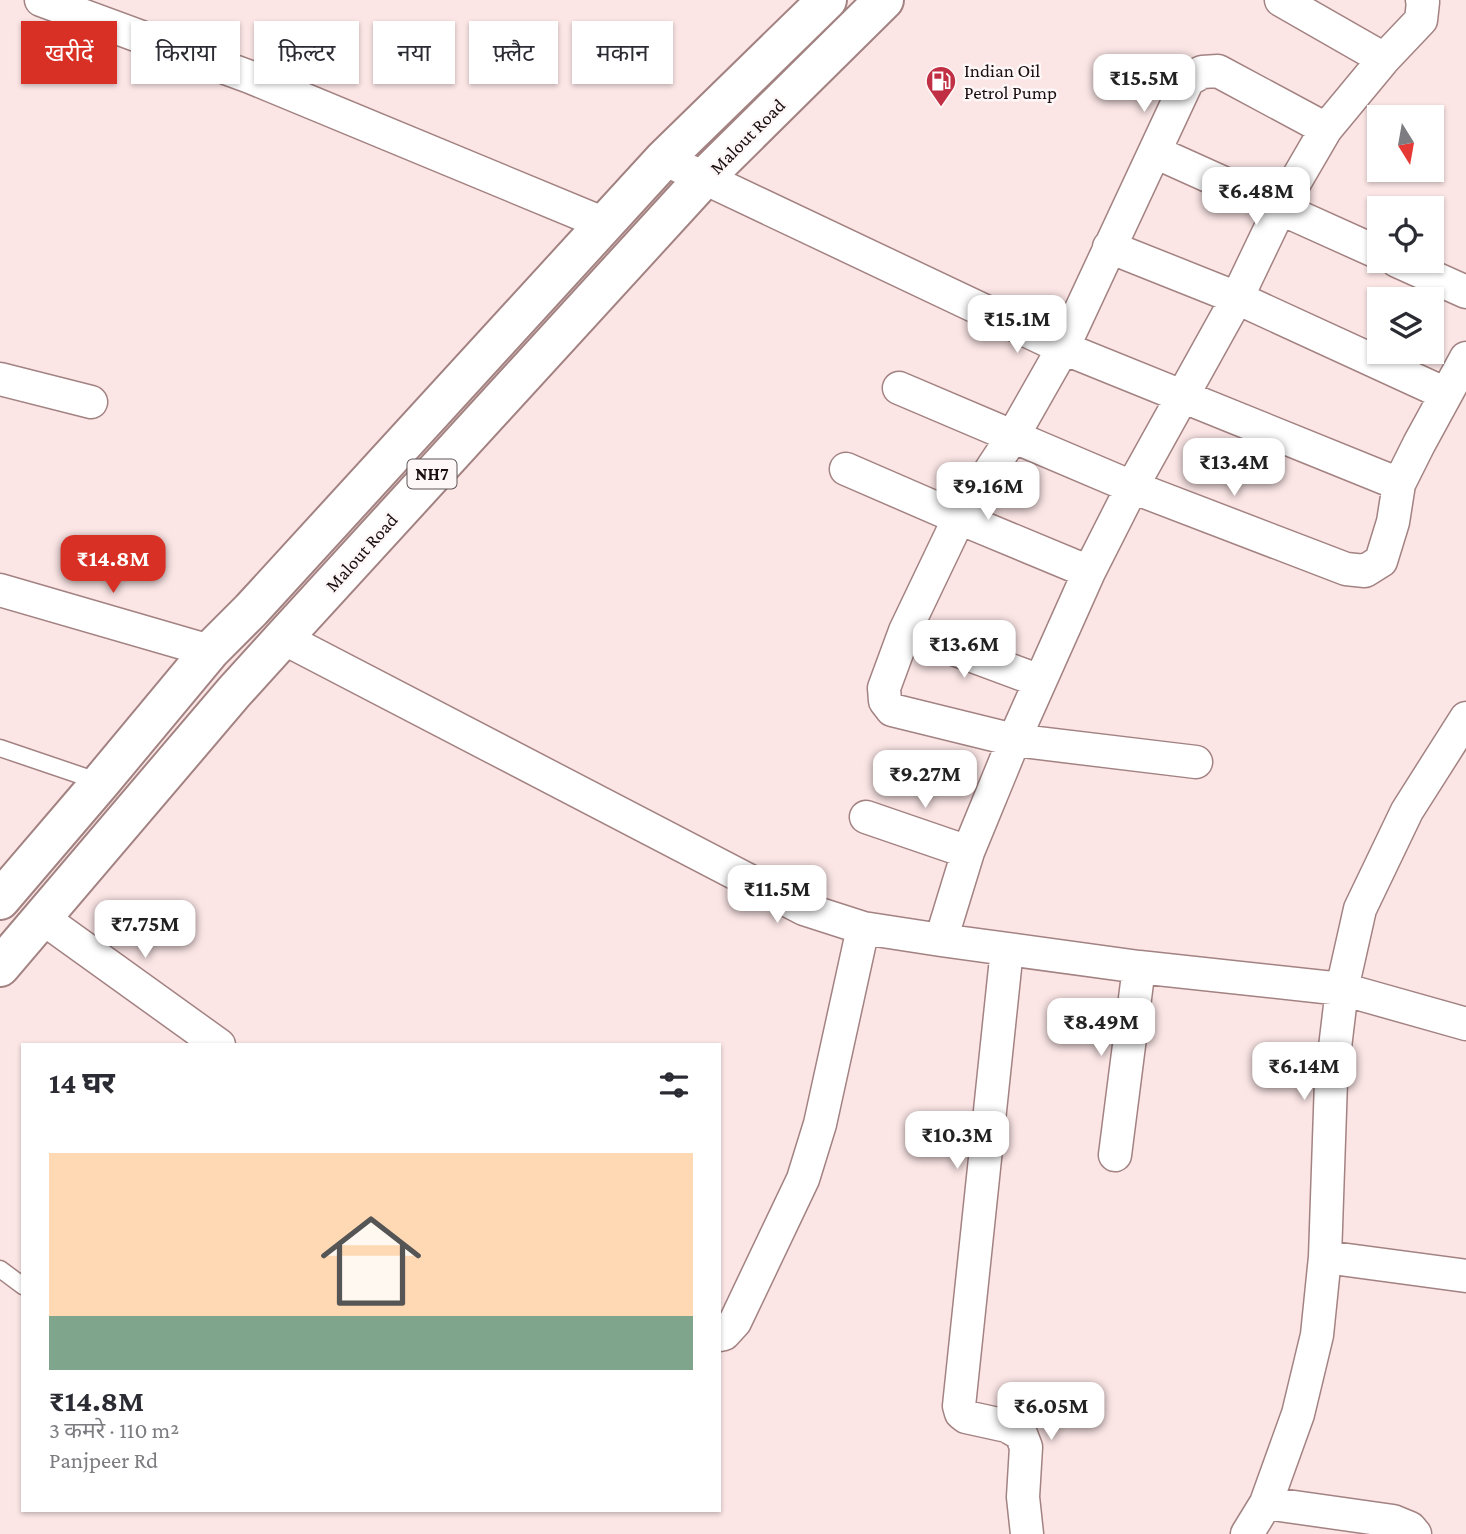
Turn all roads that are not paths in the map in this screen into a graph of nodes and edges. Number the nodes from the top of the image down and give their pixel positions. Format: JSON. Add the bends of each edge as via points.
{"nodes":[{"id":1,"x":41,"y":0,"type":"edge"},
{"id":2,"x":827,"y":0,"type":"edge"},
{"id":3,"x":884,"y":0,"type":"edge"},
{"id":4,"x":1281,"y":0,"type":"edge"},
{"id":5,"x":1422,"y":0,"type":"edge"},
{"id":6,"x":1384,"y":59,"type":"junction"},
{"id":7,"x":1326,"y":129,"type":"junction"},
{"id":8,"x":1155,"y":152,"type":"junction"},
{"id":9,"x":664,"y":159,"type":"junction"},
{"id":10,"x":704,"y":178,"type":"junction"},
{"id":11,"x":1280,"y":208,"type":"junction"},
{"id":12,"x":605,"y":224,"type":"junction"},
{"id":13,"x":1109,"y":247,"type":"junction"},
{"id":14,"x":1367,"y":248,"type":"edge"},
{"id":15,"x":1424,"y":273,"type":"edge"},
{"id":16,"x":1466,"y":292,"type":"edge"},
{"id":17,"x":1237,"y":298,"type":"junction"},
{"id":18,"x":1063,"y":348,"type":"junction"},
{"id":19,"x":1466,"y":358,"type":"edge"},
{"id":20,"x":0,"y":379,"type":"edge"},
{"id":21,"x":899,"y":388,"type":"dead end"},
{"id":22,"x":1446,"y":394,"type":"junction"},
{"id":23,"x":1184,"y":396,"type":"junction"},
{"id":24,"x":91,"y":402,"type":"dead end"},
{"id":25,"x":1013,"y":436,"type":"junction"},
{"id":26,"x":846,"y":469,"type":"dead end"},
{"id":27,"x":1399,"y":484,"type":"junction"},
{"id":28,"x":1132,"y":486,"type":"junction"},
{"id":29,"x":959,"y":518,"type":"junction"},
{"id":30,"x":1089,"y":572,"type":"junction"},
{"id":31,"x":0,"y":590,"type":"edge"},
{"id":32,"x":905,"y":631,"type":"junction"},
{"id":33,"x":282,"y":638,"type":"junction"},
{"id":34,"x":210,"y":651,"type":"junction"},
{"id":35,"x":1040,"y":681,"type":"junction"},
{"id":36,"x":1463,"y":728,"type":"edge"},
{"id":37,"x":1014,"y":740,"type":"junction"},
{"id":38,"x":0,"y":748,"type":"edge"},
{"id":39,"x":1196,"y":762,"type":"dead end"},
{"id":40,"x":101,"y":782,"type":"junction"},
{"id":41,"x":866,"y":817,"type":"dead end"},
{"id":42,"x":968,"y":852,"type":"junction"},
{"id":43,"x":0,"y":900,"type":"edge"},
{"id":44,"x":41,"y":917,"type":"junction"},
{"id":45,"x":863,"y":928,"type":"junction"},
{"id":46,"x":941,"y":940,"type":"junction"},
{"id":47,"x":1007,"y":949,"type":"junction"},
{"id":48,"x":0,"y":967,"type":"edge"},
{"id":49,"x":1139,"y":967,"type":"junction"},
{"id":50,"x":1342,"y":989,"type":"junction"},
{"id":51,"x":1466,"y":1024,"type":"edge"},
{"id":52,"x":216,"y":1043,"type":"edge"},
{"id":53,"x":1115,"y":1155,"type":"dead end"},
{"id":54,"x":1325,"y":1257,"type":"junction"},
{"id":55,"x":0,"y":1269,"type":"edge"},
{"id":56,"x":1466,"y":1276,"type":"edge"},
{"id":57,"x":21,"y":1285,"type":"edge"},
{"id":58,"x":721,"y":1335,"type":"edge"},
{"id":59,"x":1266,"y":1503,"type":"junction"},
{"id":60,"x":1027,"y":1534,"type":"edge"},
{"id":61,"x":1247,"y":1534,"type":"edge"},
{"id":62,"x":1415,"y":1534,"type":"edge"}],
"edges":[{"from":1,"to":12,"type":"street","via":[[250,77]]},
{"from":2,"to":9,"type":"highway","number":"NH7"},
{"from":3,"to":10,"type":"highway","name":"Malout Road","number":"NH7"},
{"from":4,"to":6,"type":"street"},
{"from":5,"to":6,"type":"street","via":[[1421,20]]},
{"from":6,"to":7,"type":"street"},
{"from":7,"to":8,"type":"street","via":[[1218,71],[1202,72],[1188,80]]},
{"from":7,"to":11,"type":"street"},
{"from":8,"to":11,"type":"street"},
{"from":8,"to":13,"type":"street"},
{"from":9,"to":10,"type":"street"},
{"from":9,"to":12,"type":"highway","number":"NH7"},
{"from":10,"to":18,"type":"street"},
{"from":10,"to":33,"type":"highway","name":"Malout Road","number":"NH7"},
{"from":11,"to":14,"type":"street"},
{"from":11,"to":17,"type":"street"},
{"from":12,"to":34,"type":"highway","number":"NH7"},
{"from":13,"to":17,"type":"street"},
{"from":13,"to":18,"type":"street"},
{"from":15,"to":16,"type":"street"},
{"from":17,"to":22,"type":"street"},
{"from":17,"to":23,"type":"street"},
{"from":18,"to":23,"type":"street"},
{"from":18,"to":25,"type":"street"},
{"from":19,"to":22,"type":"street"},
{"from":20,"to":24,"type":"street"},
{"from":21,"to":25,"type":"street"},
{"from":22,"to":27,"type":"street"},
{"from":23,"to":27,"type":"street"},
{"from":23,"to":28,"type":"street"},
{"from":25,"to":28,"type":"street"},
{"from":25,"to":29,"type":"street"},
{"from":26,"to":29,"type":"street"},
{"from":27,"to":28,"type":"street","via":[[1381,561],[1365,571],[1346,569]]},
{"from":28,"to":30,"type":"street"},
{"from":29,"to":30,"type":"street"},
{"from":29,"to":32,"type":"street"},
{"from":30,"to":35,"type":"street"},
{"from":31,"to":34,"type":"street"},
{"from":32,"to":35,"type":"street"},
{"from":32,"to":37,"type":"street","via":[[884,688],[885,701],[892,710]]},
{"from":33,"to":44,"type":"highway","name":"Malout Road","number":"NH7"},
{"from":33,"to":45,"type":"street","via":[[804,909]]},
{"from":34,"to":40,"type":"highway","number":"NH7"},
{"from":35,"to":37,"type":"street"},
{"from":36,"to":50,"type":"street","via":[[1407,811],[1360,909]]},
{"from":37,"to":39,"type":"street"},
{"from":37,"to":42,"type":"street"},
{"from":38,"to":40,"type":"lane"},
{"from":40,"to":43,"type":"highway","number":"NH7"},
{"from":41,"to":42,"type":"street"},
{"from":42,"to":46,"type":"street"},
{"from":44,"to":48,"type":"highway","name":"Malout Road","number":"NH7"},
{"from":44,"to":52,"type":"street"},
{"from":45,"to":46,"type":"street"},
{"from":45,"to":58,"type":"street","via":[[820,1124],[803,1180],[735,1322]]},
{"from":46,"to":47,"type":"street"},
{"from":47,"to":49,"type":"street"},
{"from":47,"to":60,"type":"street","via":[[959,1406],[966,1417],[1007,1426],[1021,1434],[1026,1447],[1023,1497]]},
{"from":49,"to":50,"type":"street"},
{"from":49,"to":53,"type":"street"},
{"from":50,"to":51,"type":"street"},
{"from":50,"to":54,"type":"street","via":[[1331,1081]]},
{"from":54,"to":56,"type":"street"},
{"from":54,"to":59,"type":"street","via":[[1317,1335],[1298,1414]]},
{"from":55,"to":57,"type":"lane"},
{"from":59,"to":61,"type":"street"},
{"from":59,"to":62,"type":"street","via":[[1393,1521]]}]}
